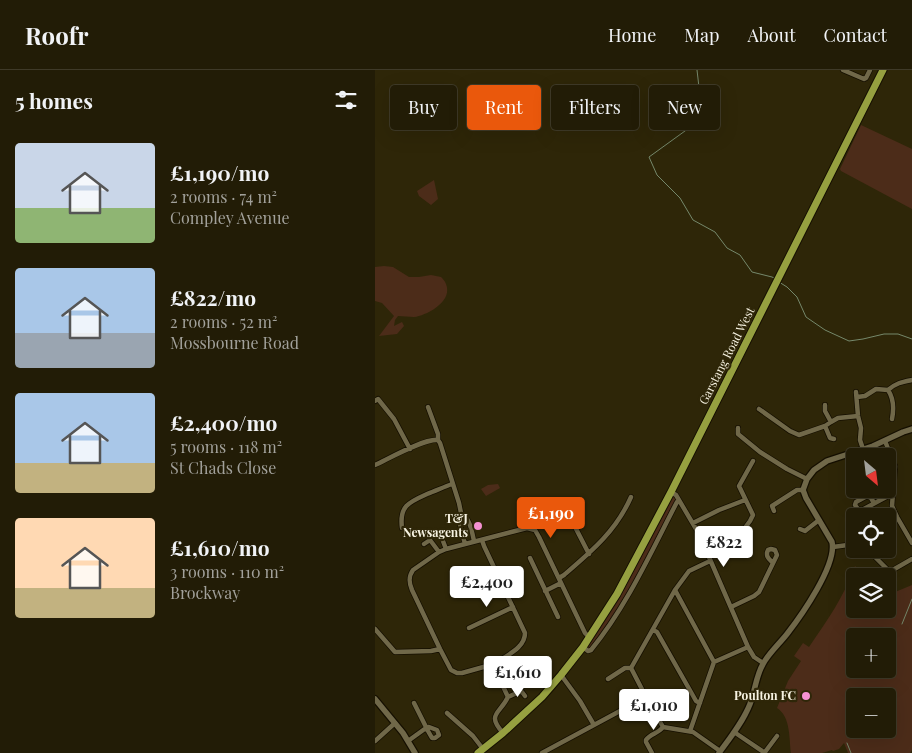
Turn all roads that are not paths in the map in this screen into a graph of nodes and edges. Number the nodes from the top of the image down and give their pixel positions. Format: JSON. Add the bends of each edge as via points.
{"nodes":[{"id":1,"x":843,"y":70,"type":"edge"},
{"id":2,"x":870,"y":70,"type":"edge"},
{"id":3,"x":883,"y":70,"type":"edge"},
{"id":4,"x":912,"y":380,"type":"edge"},
{"id":5,"x":888,"y":390,"type":"junction"},
{"id":6,"x":376,"y":399,"type":"edge"},
{"id":7,"x":825,"y":404,"type":"dead end"},
{"id":8,"x":428,"y":407,"type":"dead end"},
{"id":9,"x":759,"y":409,"type":"dead end"},
{"id":10,"x":893,"y":412,"type":"junction"},
{"id":11,"x":899,"y":415,"type":"dead end"},
{"id":12,"x":858,"y":416,"type":"junction"},
{"id":13,"x":891,"y":419,"type":"dead end"},
{"id":14,"x":831,"y":422,"type":"junction"},
{"id":15,"x":825,"y":426,"type":"junction"},
{"id":16,"x":912,"y":429,"type":"edge"},
{"id":17,"x":737,"y":433,"type":"dead end"},
{"id":18,"x":799,"y":434,"type":"junction"},
{"id":19,"x":438,"y":440,"type":"junction"},
{"id":20,"x":801,"y":440,"type":"dead end"},
{"id":21,"x":830,"y":440,"type":"dead end"},
{"id":22,"x":885,"y":441,"type":"junction"},
{"id":23,"x":863,"y":448,"type":"edge"},
{"id":24,"x":866,"y":448,"type":"edge"},
{"id":25,"x":888,"y":448,"type":"edge"},
{"id":26,"x":410,"y":449,"type":"junction"},
{"id":27,"x":760,"y":452,"type":"junction"},
{"id":28,"x":846,"y":454,"type":"edge"},
{"id":29,"x":375,"y":465,"type":"edge"},
{"id":30,"x":807,"y":479,"type":"junction"},
{"id":31,"x":453,"y":484,"type":"junction"},
{"id":32,"x":803,"y":490,"type":"junction"},
{"id":33,"x":671,"y":492,"type":"junction"},
{"id":34,"x":631,"y":497,"type":"dead end"},
{"id":35,"x":884,"y":498,"type":"edge"},
{"id":36,"x":892,"y":498,"type":"edge"},
{"id":37,"x":679,"y":500,"type":"junction"},
{"id":38,"x":745,"y":500,"type":"junction"},
{"id":39,"x":874,"y":503,"type":"dead end"},
{"id":40,"x":773,"y":511,"type":"dead end"},
{"id":41,"x":461,"y":513,"type":"junction"},
{"id":42,"x":819,"y":520,"type":"junction"},
{"id":43,"x":573,"y":521,"type":"dead end"},
{"id":44,"x":693,"y":523,"type":"junction"},
{"id":45,"x":402,"y":528,"type":"dead end"},
{"id":46,"x":800,"y":529,"type":"dead end"},
{"id":47,"x":431,"y":535,"type":"dead end"},
{"id":48,"x":482,"y":540,"type":"junction"},
{"id":49,"x":736,"y":540,"type":"dead end"},
{"id":50,"x":474,"y":541,"type":"junction"},
{"id":51,"x":912,"y":543,"type":"edge"},
{"id":52,"x":424,"y":544,"type":"dead end"},
{"id":53,"x":465,"y":544,"type":"junction"},
{"id":54,"x":846,"y":545,"type":"edge"},
{"id":55,"x":833,"y":547,"type":"junction"},
{"id":56,"x":446,"y":549,"type":"junction"},
{"id":57,"x":439,"y":552,"type":"junction"},
{"id":58,"x":589,"y":554,"type":"junction"},
{"id":59,"x":876,"y":558,"type":"edge"},
{"id":60,"x":912,"y":559,"type":"edge"},
{"id":61,"x":711,"y":561,"type":"junction"},
{"id":62,"x":530,"y":562,"type":"dead end"},
{"id":63,"x":773,"y":563,"type":"dead end"},
{"id":64,"x":497,"y":573,"type":"junction"},
{"id":65,"x":560,"y":581,"type":"junction"},
{"id":66,"x":675,"y":590,"type":"junction"},
{"id":67,"x":545,"y":591,"type":"junction"},
{"id":68,"x":453,"y":593,"type":"dead end"},
{"id":69,"x":513,"y":607,"type":"junction"},
{"id":70,"x":731,"y":607,"type":"junction"},
{"id":71,"x":555,"y":615,"type":"dead end"},
{"id":72,"x":469,"y":628,"type":"dead end"},
{"id":73,"x":375,"y":629,"type":"edge"},
{"id":74,"x":653,"y":630,"type":"junction"},
{"id":75,"x":589,"y":637,"type":"junction"},
{"id":76,"x":583,"y":647,"type":"junction"},
{"id":77,"x":748,"y":647,"type":"junction"},
{"id":78,"x":440,"y":649,"type":"junction"},
{"id":79,"x":714,"y":662,"type":"junction"},
{"id":80,"x":763,"y":663,"type":"junction"},
{"id":81,"x":495,"y":666,"type":"junction"},
{"id":82,"x":631,"y":668,"type":"junction"},
{"id":83,"x":561,"y":675,"type":"junction"},
{"id":84,"x":608,"y":679,"type":"dead end"},
{"id":85,"x":525,"y":696,"type":"dead end"},
{"id":86,"x":508,"y":697,"type":"junction"},
{"id":87,"x":646,"y":697,"type":"junction"},
{"id":88,"x":375,"y":699,"type":"edge"},
{"id":89,"x":414,"y":703,"type":"dead end"},
{"id":90,"x":700,"y":703,"type":"junction"},
{"id":91,"x":450,"y":713,"type":"dead end"},
{"id":92,"x":395,"y":724,"type":"junction"},
{"id":93,"x":594,"y":725,"type":"junction"},
{"id":94,"x":663,"y":727,"type":"junction"},
{"id":95,"x":690,"y":731,"type":"junction"},
{"id":96,"x":734,"y":732,"type":"junction"},
{"id":97,"x":503,"y":733,"type":"junction"},
{"id":98,"x":777,"y":736,"type":"dead end"},
{"id":99,"x":375,"y":741,"type":"edge"},
{"id":100,"x":408,"y":741,"type":"junction"},
{"id":101,"x":481,"y":751,"type":"edge"},
{"id":102,"x":720,"y":752,"type":"edge"},
{"id":103,"x":415,"y":753,"type":"edge"},
{"id":104,"x":542,"y":753,"type":"edge"},
{"id":105,"x":652,"y":753,"type":"edge"},
{"id":106,"x":765,"y":753,"type":"edge"}],
"edges":[{"from":1,"to":2,"type":"street","via":[[864,79]]},
{"from":3,"to":33,"type":"main road","name":"Garstang Road West"},
{"from":4,"to":5,"type":"street"},
{"from":5,"to":10,"type":"street","via":[[893,399]]},
{"from":5,"to":12,"type":"street","via":[[877,389],[865,396],[857,395]]},
{"from":6,"to":26,"type":"street","via":[[397,423]]},
{"from":7,"to":14,"type":"street","via":[[822,410]]},
{"from":8,"to":19,"type":"street"},
{"from":9,"to":18,"type":"street"},
{"from":10,"to":11,"type":"street"},
{"from":10,"to":13,"type":"street"},
{"from":12,"to":14,"type":"street"},
{"from":12,"to":23,"type":"street"},
{"from":14,"to":15,"type":"street"},
{"from":15,"to":18,"type":"street"},
{"from":15,"to":21,"type":"street"},
{"from":16,"to":22,"type":"street"},
{"from":17,"to":27,"type":"street"},
{"from":18,"to":20,"type":"street"},
{"from":19,"to":26,"type":"street"},
{"from":19,"to":31,"type":"street"},
{"from":22,"to":24,"type":"street"},
{"from":22,"to":25,"type":"street"},
{"from":26,"to":29,"type":"street"},
{"from":27,"to":30,"type":"street"},
{"from":27,"to":38,"type":"street","via":[[739,486]]},
{"from":28,"to":30,"type":"street","via":[[827,460]]},
{"from":30,"to":32,"type":"street"},
{"from":31,"to":41,"type":"street"},
{"from":31,"to":45,"type":"street","via":[[407,504],[402,514]]},
{"from":32,"to":40,"type":"street","via":[[797,490],[772,506]]},
{"from":32,"to":42,"type":"street"},
{"from":33,"to":37,"type":"street"},
{"from":33,"to":75,"type":"main road","name":"Garstang Road West","via":[[617,594]]},
{"from":34,"to":58,"type":"street","via":[[615,525]]},
{"from":35,"to":39,"type":"street"},
{"from":36,"to":51,"type":"street","via":[[894,512]]},
{"from":37,"to":44,"type":"street"},
{"from":37,"to":76,"type":"street","name":"Garstang Road West","via":[[613,620],[591,650]]},
{"from":38,"to":44,"type":"street"},
{"from":38,"to":49,"type":"street","via":[[753,515]]},
{"from":41,"to":50,"type":"street","via":[[468,520]]},
{"from":41,"to":53,"type":"street","via":[[458,518]]},
{"from":42,"to":46,"type":"street","via":[[805,531]]},
{"from":42,"to":55,"type":"street"},
{"from":43,"to":58,"type":"street"},
{"from":44,"to":61,"type":"street"},
{"from":47,"to":56,"type":"street","via":[[440,533]]},
{"from":48,"to":50,"type":"street"},
{"from":48,"to":64,"type":"street"},
{"from":48,"to":65,"type":"street","via":[[533,529]]},
{"from":50,"to":53,"type":"street"},
{"from":52,"to":57,"type":"street","via":[[430,540]]},
{"from":53,"to":56,"type":"street"},
{"from":54,"to":55,"type":"street"},
{"from":55,"to":80,"type":"street","via":[[817,589]]},
{"from":56,"to":57,"type":"street"},
{"from":57,"to":78,"type":"street","via":[[413,570],[409,580]]},
{"from":58,"to":65,"type":"street"},
{"from":59,"to":60,"type":"street","via":[[891,571]]},
{"from":61,"to":66,"type":"street","via":[[689,571]]},
{"from":61,"to":70,"type":"street"},
{"from":62,"to":67,"type":"street"},
{"from":63,"to":70,"type":"street","via":[[759,592]]},
{"from":64,"to":68,"type":"street"},
{"from":64,"to":69,"type":"street"},
{"from":65,"to":67,"type":"street"},
{"from":65,"to":75,"type":"street"},
{"from":66,"to":74,"type":"street"},
{"from":66,"to":79,"type":"street"},
{"from":67,"to":71,"type":"street"},
{"from":69,"to":72,"type":"street"},
{"from":69,"to":81,"type":"street","via":[[525,633],[524,640]]},
{"from":70,"to":77,"type":"street"},
{"from":73,"to":78,"type":"street","via":[[395,652]]},
{"from":74,"to":82,"type":"street"},
{"from":74,"to":90,"type":"street"},
{"from":75,"to":76,"type":"main road","name":"Garstang Road West"},
{"from":76,"to":83,"type":"main road","name":"Garstang Road West"},
{"from":77,"to":79,"type":"street"},
{"from":77,"to":80,"type":"street"},
{"from":78,"to":81,"type":"street","via":[[451,670],[457,673]]},
{"from":79,"to":90,"type":"street"},
{"from":80,"to":96,"type":"street","via":[[747,712]]},
{"from":81,"to":86,"type":"street"},
{"from":82,"to":84,"type":"street","via":[[625,668]]},
{"from":82,"to":87,"type":"street"},
{"from":83,"to":93,"type":"street"},
{"from":83,"to":97,"type":"main road","name":"Garstang Road West"},
{"from":85,"to":86,"type":"street","via":[[519,692]]},
{"from":86,"to":97,"type":"street","via":[[494,720]]},
{"from":87,"to":93,"type":"street"},
{"from":87,"to":94,"type":"street"},
{"from":88,"to":92,"type":"street"},
{"from":89,"to":100,"type":"street","via":[[426,728]]},
{"from":90,"to":95,"type":"street"},
{"from":91,"to":101,"type":"street","via":[[473,736]]},
{"from":92,"to":99,"type":"street"},
{"from":92,"to":100,"type":"street"},
{"from":93,"to":104,"type":"street"},
{"from":94,"to":95,"type":"street"},
{"from":94,"to":105,"type":"street","via":[[647,737]]},
{"from":95,"to":102,"type":"street"},
{"from":96,"to":102,"type":"street"},
{"from":96,"to":106,"type":"street"},
{"from":97,"to":101,"type":"main road","name":"Garstang Road West"},
{"from":98,"to":106,"type":"street"},
{"from":100,"to":103,"type":"street"}]}
